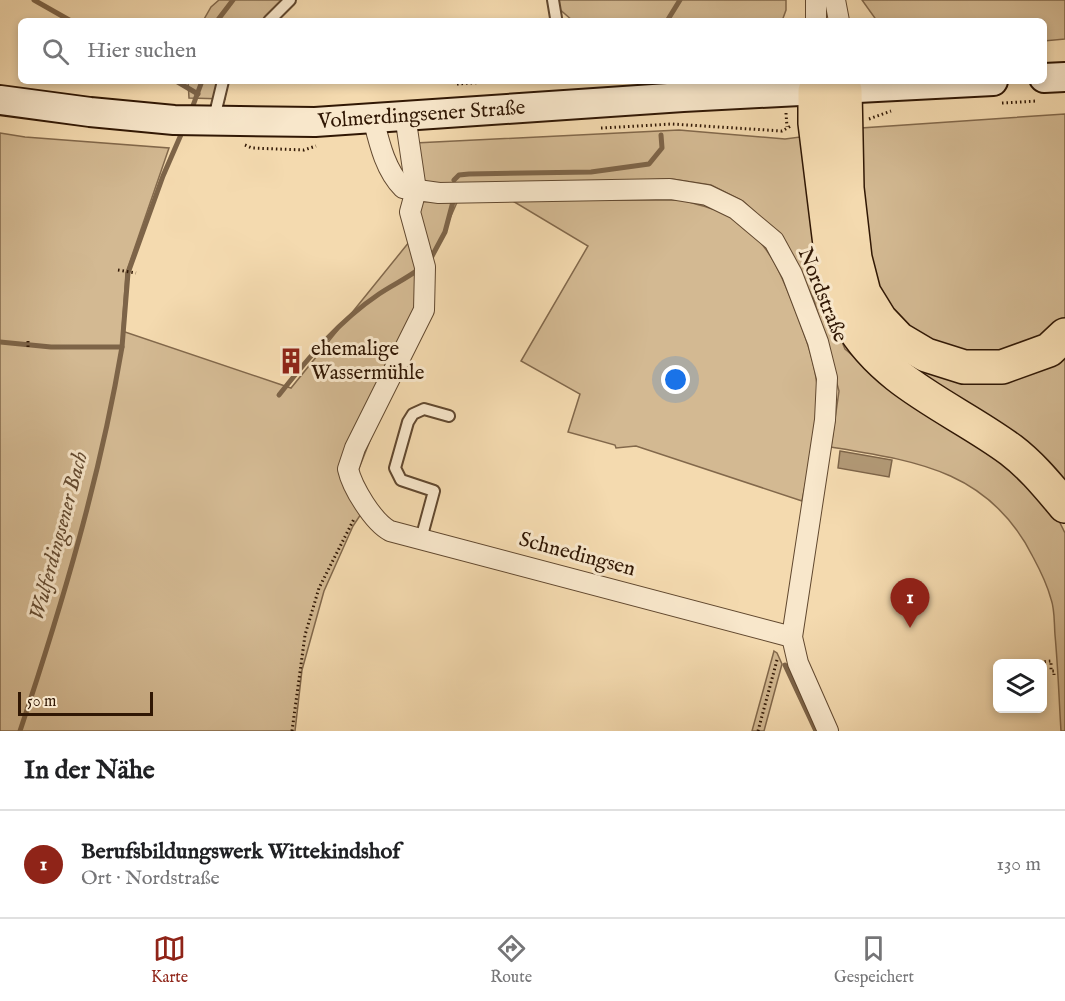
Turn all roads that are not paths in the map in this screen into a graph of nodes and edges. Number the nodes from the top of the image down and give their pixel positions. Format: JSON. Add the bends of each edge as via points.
{"nodes":[{"id":1,"x":290,"y":0,"type":"edge"},
{"id":2,"x":553,"y":0,"type":"edge"},
{"id":3,"x":816,"y":0,"type":"edge"},
{"id":4,"x":836,"y":0,"type":"edge"},
{"id":5,"x":272,"y":18,"type":"edge"},
{"id":6,"x":556,"y":18,"type":"dead end"},
{"id":7,"x":816,"y":18,"type":"edge"},
{"id":8,"x":839,"y":18,"type":"edge"},
{"id":9,"x":222,"y":84,"type":"edge"},
{"id":10,"x":995,"y":92,"type":"edge"},
{"id":11,"x":830,"y":98,"type":"edge"},
{"id":12,"x":0,"y":100,"type":"edge"},
{"id":13,"x":405,"y":115,"type":"junction"},
{"id":14,"x":373,"y":118,"type":"junction"},
{"id":15,"x":208,"y":121,"type":"junction"},
{"id":16,"x":416,"y":190,"type":"junction"},
{"id":17,"x":1065,"y":335,"type":"edge"},
{"id":18,"x":449,"y":416,"type":"dead end"},
{"id":19,"x":1065,"y":506,"type":"edge"},
{"id":20,"x":421,"y":539,"type":"junction"},
{"id":21,"x":788,"y":636,"type":"junction"},
{"id":22,"x":828,"y":731,"type":"edge"}],
"edges":[{"from":1,"to":5,"type":"lane"},
{"from":2,"to":6,"type":"lane"},
{"from":3,"to":7,"type":"street"},
{"from":4,"to":8,"type":"street"},
{"from":9,"to":15,"type":"lane"},
{"from":10,"to":11,"type":"main road","name":"Volmerdingsener Straße"},
{"from":11,"to":13,"type":"main road","name":"Volmerdingsener Straße","via":[[683,97]]},
{"from":11,"to":17,"type":"highway","via":[[864,293],[880,319],[899,339],[926,355],[964,367],[1002,367],[1049,350]]},
{"from":11,"to":19,"type":"highway","via":[[833,269],[848,320],[889,369],[1012,451]]},
{"from":12,"to":15,"type":"main road","name":"Volmerdingsener Straße"},
{"from":13,"to":14,"type":"main road","name":"Volmerdingsener Straße"},
{"from":13,"to":16,"type":"street"},
{"from":14,"to":15,"type":"main road","name":"Volmerdingsener Straße"},
{"from":14,"to":16,"type":"street","name":"Nordstraße","via":[[396,181],[403,188]]},
{"from":16,"to":20,"type":"street","name":"Schnedingsen","via":[[410,212],[425,267],[424,310],[355,448],[348,470],[350,480],[380,524]]},
{"from":16,"to":21,"type":"street","name":"Nordstraße","via":[[439,194],[670,189],[707,195],[736,209],[774,241],[792,274],[827,378],[818,476]]},
{"from":18,"to":20,"type":"lane","via":[[424,409],[413,414],[396,462],[401,480],[434,491]]},
{"from":20,"to":21,"type":"street","name":"Schnedingsen"},
{"from":21,"to":22,"type":"street","name":"Nordstraße"}]}
